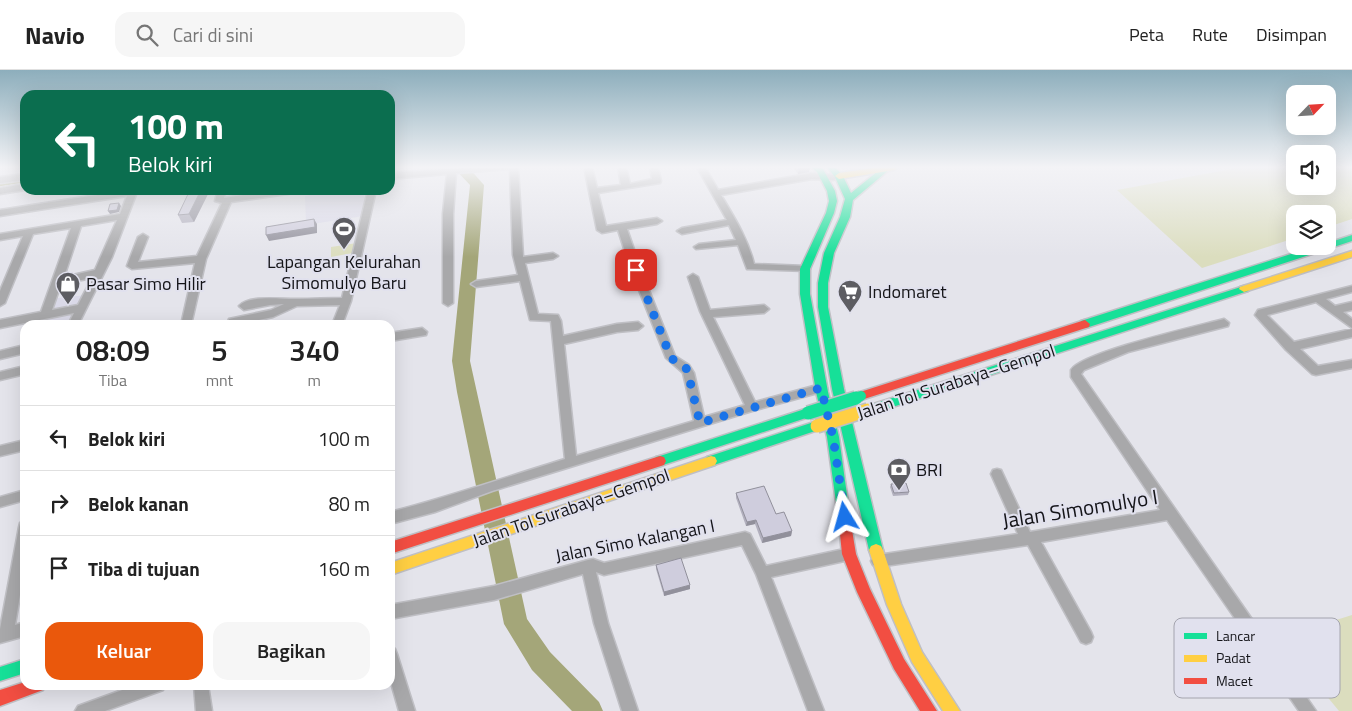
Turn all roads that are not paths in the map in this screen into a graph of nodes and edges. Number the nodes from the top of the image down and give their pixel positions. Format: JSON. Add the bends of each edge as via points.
{"nodes":[{"id":1,"x":102,"y":197,"type":"edge"},
{"id":2,"x":131,"y":197,"type":"edge"},
{"id":3,"x":220,"y":197,"type":"edge"},
{"id":4,"x":252,"y":197,"type":"edge"},
{"id":5,"x":370,"y":197,"type":"edge"},
{"id":6,"x":452,"y":197,"type":"edge"},
{"id":7,"x":516,"y":197,"type":"edge"},
{"id":8,"x":594,"y":197,"type":"edge"},
{"id":9,"x":719,"y":197,"type":"edge"},
{"id":10,"x":832,"y":197,"type":"edge"},
{"id":11,"x":851,"y":197,"type":"edge"},
{"id":12,"x":849,"y":199,"type":"joint"},
{"id":13,"x":227,"y":201,"type":"junction"},
{"id":14,"x":0,"y":213,"type":"edge"},
{"id":15,"x":123,"y":216,"type":"junction"},
{"id":16,"x":657,"y":221,"type":"dead end"},
{"id":17,"x":732,"y":222,"type":"junction"},
{"id":18,"x":77,"y":224,"type":"junction"},
{"id":19,"x":622,"y":228,"type":"junction"},
{"id":20,"x":682,"y":231,"type":"dead end"},
{"id":21,"x":29,"y":233,"type":"junction"},
{"id":22,"x":0,"y":237,"type":"edge"},
{"id":23,"x":144,"y":237,"type":"dead end"},
{"id":24,"x":1352,"y":238,"type":"edge"},
{"id":25,"x":742,"y":242,"type":"junction"},
{"id":26,"x":699,"y":247,"type":"dead end"},
{"id":27,"x":1352,"y":254,"type":"edge"},
{"id":28,"x":553,"y":256,"type":"dead end"},
{"id":29,"x":201,"y":259,"type":"junction"},
{"id":30,"x":520,"y":261,"type":"junction"},
{"id":31,"x":805,"y":269,"type":"junction"},
{"id":32,"x":99,"y":273,"type":"junction"},
{"id":33,"x":524,"y":277,"type":"junction"},
{"id":34,"x":693,"y":277,"type":"dead end"},
{"id":35,"x":58,"y":281,"type":"junction"},
{"id":36,"x":476,"y":284,"type":"dead end"},
{"id":37,"x":1352,"y":289,"type":"edge"},
{"id":38,"x":1317,"y":298,"type":"junction"},
{"id":39,"x":346,"y":302,"type":"junction"},
{"id":40,"x":0,"y":303,"type":"edge"},
{"id":41,"x":296,"y":303,"type":"junction"},
{"id":42,"x":448,"y":303,"type":"dead end"},
{"id":43,"x":244,"y":306,"type":"dead end"},
{"id":44,"x":1352,"y":306,"type":"edge"},
{"id":45,"x":82,"y":308,"type":"junction"},
{"id":46,"x":764,"y":309,"type":"dead end"},
{"id":47,"x":1335,"y":310,"type":"junction"},
{"id":48,"x":46,"y":314,"type":"junction"},
{"id":49,"x":708,"y":314,"type":"junction"},
{"id":50,"x":76,"y":320,"type":"edge"},
{"id":51,"x":187,"y":320,"type":"edge"},
{"id":52,"x":242,"y":320,"type":"edge"},
{"id":53,"x":339,"y":320,"type":"edge"},
{"id":54,"x":1224,"y":323,"type":"dead end"},
{"id":55,"x":0,"y":324,"type":"edge"},
{"id":56,"x":1352,"y":324,"type":"edge"},
{"id":57,"x":638,"y":326,"type":"dead end"},
{"id":58,"x":422,"y":332,"type":"dead end"},
{"id":59,"x":1352,"y":333,"type":"edge"},
{"id":60,"x":395,"y":336,"type":"edge"},
{"id":61,"x":559,"y":341,"type":"junction"},
{"id":62,"x":1290,"y":347,"type":"junction"},
{"id":63,"x":20,"y":351,"type":"edge"},
{"id":64,"x":0,"y":355,"type":"edge"},
{"id":65,"x":1352,"y":364,"type":"edge"},
{"id":66,"x":20,"y":371,"type":"edge"},
{"id":67,"x":0,"y":376,"type":"edge"},
{"id":68,"x":821,"y":388,"type":"junction"},
{"id":69,"x":752,"y":407,"type":"junction"},
{"id":70,"x":700,"y":423,"type":"junction"},
{"id":71,"x":20,"y":446,"type":"edge"},
{"id":72,"x":0,"y":451,"type":"edge"},
{"id":73,"x":571,"y":463,"type":"junction"},
{"id":74,"x":997,"y":474,"type":"dead end"},
{"id":75,"x":20,"y":496,"type":"edge"},
{"id":76,"x":0,"y":502,"type":"edge"},
{"id":77,"x":1169,"y":514,"type":"junction"},
{"id":78,"x":395,"y":517,"type":"edge"},
{"id":79,"x":1029,"y":538,"type":"junction"},
{"id":80,"x":395,"y":546,"type":"edge"},
{"id":81,"x":20,"y":552,"type":"edge"},
{"id":82,"x":850,"y":554,"type":"junction"},
{"id":83,"x":878,"y":561,"type":"junction"},
{"id":84,"x":588,"y":566,"type":"junction"},
{"id":85,"x":395,"y":567,"type":"edge"},
{"id":86,"x":762,"y":573,"type":"junction"},
{"id":87,"x":395,"y":611,"type":"edge"},
{"id":88,"x":1242,"y":618,"type":"edge"},
{"id":89,"x":20,"y":631,"type":"edge"},
{"id":90,"x":3,"y":636,"type":"edge"},
{"id":91,"x":1086,"y":637,"type":"dead end"},
{"id":92,"x":917,"y":657,"type":"junction"},
{"id":93,"x":899,"y":664,"type":"junction"},
{"id":94,"x":20,"y":668,"type":"edge"},
{"id":95,"x":395,"y":671,"type":"edge"},
{"id":96,"x":0,"y":674,"type":"edge"},
{"id":97,"x":23,"y":690,"type":"edge"},
{"id":98,"x":143,"y":690,"type":"edge"},
{"id":99,"x":202,"y":690,"type":"edge"},
{"id":100,"x":0,"y":698,"type":"edge"},
{"id":101,"x":1299,"y":698,"type":"edge"},
{"id":102,"x":82,"y":711,"type":"edge"},
{"id":103,"x":204,"y":711,"type":"edge"},
{"id":104,"x":407,"y":711,"type":"edge"},
{"id":105,"x":630,"y":711,"type":"edge"},
{"id":106,"x":816,"y":711,"type":"edge"},
{"id":107,"x":930,"y":711,"type":"edge"},
{"id":108,"x":952,"y":711,"type":"edge"},
{"id":109,"x":1308,"y":711,"type":"edge"}],
"edges":[{"from":1,"to":14,"type":"street"},
{"from":2,"to":15,"type":"street"},
{"from":3,"to":13,"type":"street","via":[[219,200]]},
{"from":4,"to":13,"type":"street"},
{"from":5,"to":39,"type":"street"},
{"from":6,"to":42,"type":"street","via":[[448,214]]},
{"from":7,"to":30,"type":"street"},
{"from":8,"to":19,"type":"street","via":[[602,230]]},
{"from":9,"to":17,"type":"street"},
{"from":10,"to":31,"type":"main road","via":[[830,214]]},
{"from":11,"to":12,"type":"main road"},
{"from":12,"to":83,"type":"main road","via":[[845,217],[829,253],[823,283],[823,307]]},
{"from":13,"to":29,"type":"street"},
{"from":15,"to":18,"type":"street"},
{"from":15,"to":32,"type":"street"},
{"from":16,"to":19,"type":"street"},
{"from":17,"to":20,"type":"street"},
{"from":17,"to":25,"type":"street"},
{"from":18,"to":21,"type":"street"},
{"from":18,"to":35,"type":"street"},
{"from":19,"to":70,"type":"street","via":[[671,358],[688,373]]},
{"from":21,"to":22,"type":"street"},
{"from":21,"to":40,"type":"street"},
{"from":23,"to":29,"type":"street","via":[[132,266]]},
{"from":24,"to":80,"type":"main road","name":"Jalan Tol Surabaya–Gempol","bridge":true},
{"from":25,"to":26,"type":"street"},
{"from":25,"to":31,"type":"street","via":[[750,268]]},
{"from":27,"to":85,"type":"main road","name":"Jalan Tol Surabaya–Gempol","bridge":true,"via":[[817,426]]},
{"from":28,"to":30,"type":"street"},
{"from":29,"to":51,"type":"street"},
{"from":30,"to":33,"type":"street"},
{"from":31,"to":68,"type":"main road","via":[[805,294]]},
{"from":32,"to":35,"type":"street"},
{"from":32,"to":45,"type":"street"},
{"from":33,"to":36,"type":"street"},
{"from":33,"to":61,"type":"street","via":[[534,317],[555,319]]},
{"from":34,"to":49,"type":"street"},
{"from":35,"to":48,"type":"street"},
{"from":37,"to":38,"type":"street"},
{"from":38,"to":47,"type":"street"},
{"from":38,"to":62,"type":"street","via":[[1260,315]]},
{"from":39,"to":41,"type":"street"},
{"from":39,"to":53,"type":"street"},
{"from":41,"to":43,"type":"street","via":[[273,300]]},
{"from":41,"to":52,"type":"street","via":[[273,313]]},
{"from":44,"to":47,"type":"street"},
{"from":45,"to":48,"type":"street"},
{"from":45,"to":50,"type":"street"},
{"from":46,"to":49,"type":"street"},
{"from":47,"to":56,"type":"street"},
{"from":48,"to":55,"type":"street"},
{"from":49,"to":69,"type":"street"},
{"from":54,"to":77,"type":"street","via":[[1125,350],[1076,370],[1075,374]]},
{"from":57,"to":61,"type":"street"},
{"from":58,"to":60,"type":"street"},
{"from":59,"to":62,"type":"street"},
{"from":61,"to":73,"type":"street"},
{"from":62,"to":65,"type":"street","via":[[1318,371]]},
{"from":63,"to":64,"type":"street"},
{"from":66,"to":67,"type":"street"},
{"from":68,"to":69,"type":"street"},
{"from":68,"to":82,"type":"main road","via":[[833,437]]},
{"from":69,"to":70,"type":"street"},
{"from":70,"to":73,"type":"street"},
{"from":71,"to":72,"type":"street"},
{"from":73,"to":78,"type":"street"},
{"from":74,"to":79,"type":"street"},
{"from":75,"to":76,"type":"street"},
{"from":77,"to":79,"type":"street","name":"Jalan Simomulyo I"},
{"from":77,"to":88,"type":"street","name":"Jalan Simomulyo I"},
{"from":79,"to":83,"type":"street","name":"Jalan Simomulyo I"},
{"from":79,"to":91,"type":"street"},
{"from":81,"to":90,"type":"street"},
{"from":82,"to":86,"type":"street"},
{"from":82,"to":93,"type":"main road","via":[[864,592]]},
{"from":83,"to":92,"type":"main road"},
{"from":84,"to":86,"type":"street","name":"Jalan Simo Kalangan I","via":[[604,569],[746,538]]},
{"from":84,"to":87,"type":"street","name":"Jalan Simo Kalangan I","via":[[494,593]]},
{"from":84,"to":105,"type":"street"},
{"from":86,"to":106,"type":"street","name":"Jalan Simo Kalangan I"},
{"from":89,"to":90,"type":"street"},
{"from":92,"to":93,"type":"main road"},
{"from":92,"to":108,"type":"main road"},
{"from":93,"to":107,"type":"main road"},
{"from":94,"to":96,"type":"main road"},
{"from":95,"to":104,"type":"street"},
{"from":97,"to":100,"type":"main road"},
{"from":98,"to":102,"type":"street"},
{"from":99,"to":103,"type":"street"},
{"from":101,"to":109,"type":"street","name":"Jalan Simomulyo I"}]}
